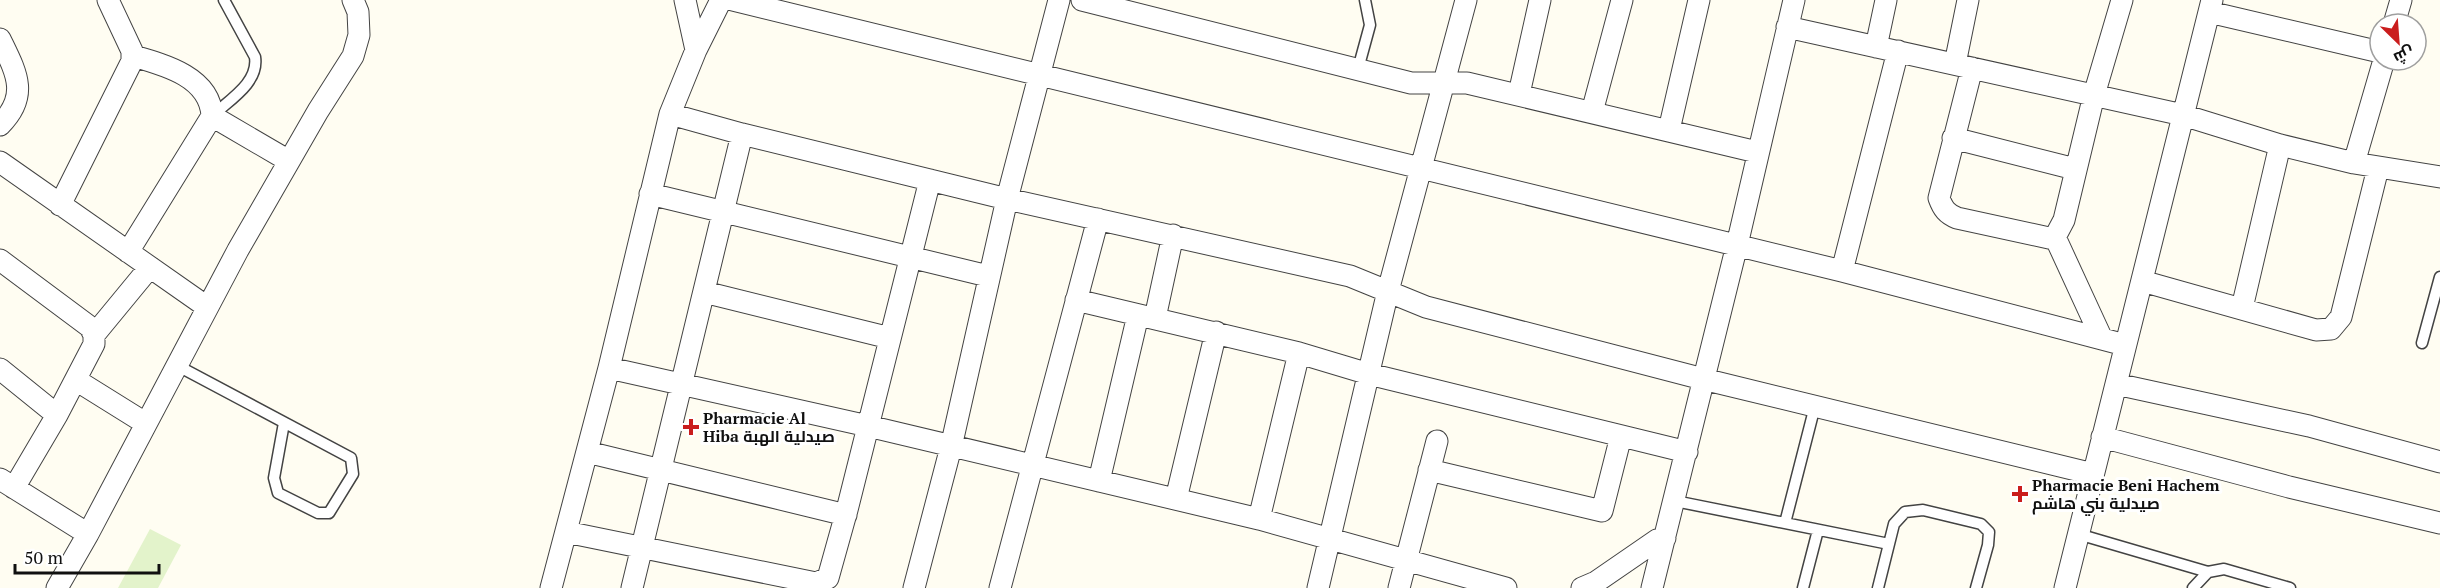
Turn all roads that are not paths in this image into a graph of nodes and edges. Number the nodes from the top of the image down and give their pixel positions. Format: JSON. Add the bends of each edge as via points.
{"nodes":[{"id":1,"x":108,"y":0,"type":"edge"},
{"id":2,"x":224,"y":0,"type":"edge"},
{"id":3,"x":353,"y":0,"type":"edge"},
{"id":4,"x":685,"y":0,"type":"edge"},
{"id":5,"x":721,"y":0,"type":"edge"},
{"id":6,"x":733,"y":0,"type":"edge"},
{"id":7,"x":1059,"y":0,"type":"edge"},
{"id":8,"x":1082,"y":0,"type":"edge"},
{"id":9,"x":1365,"y":0,"type":"edge"},
{"id":10,"x":1466,"y":0,"type":"edge"},
{"id":11,"x":1540,"y":0,"type":"edge"},
{"id":12,"x":1622,"y":0,"type":"edge"},
{"id":13,"x":1700,"y":0,"type":"edge"},
{"id":14,"x":1794,"y":0,"type":"edge"},
{"id":15,"x":1886,"y":0,"type":"edge"},
{"id":16,"x":1968,"y":0,"type":"edge"},
{"id":17,"x":2122,"y":0,"type":"edge"},
{"id":18,"x":780,"y":5,"type":"edge"},
{"id":19,"x":1131,"y":6,"type":"edge"},
{"id":20,"x":2210,"y":6,"type":"edge"},
{"id":21,"x":1787,"y":27,"type":"junction"},
{"id":22,"x":0,"y":39,"type":"edge"},
{"id":23,"x":1876,"y":46,"type":"junction"},
{"id":24,"x":2368,"y":49,"type":"edge"},
{"id":25,"x":696,"y":50,"type":"junction"},
{"id":26,"x":1898,"y":51,"type":"junction"},
{"id":27,"x":133,"y":56,"type":"junction"},
{"id":28,"x":1964,"y":66,"type":"junction"},
{"id":29,"x":1358,"y":69,"type":"junction"},
{"id":30,"x":2381,"y":72,"type":"edge"},
{"id":31,"x":1041,"y":76,"type":"junction"},
{"id":32,"x":1446,"y":82,"type":"junction"},
{"id":33,"x":1519,"y":94,"type":"junction"},
{"id":34,"x":2094,"y":95,"type":"junction"},
{"id":35,"x":1592,"y":112,"type":"junction"},
{"id":36,"x":670,"y":114,"type":"junction"},
{"id":37,"x":212,"y":116,"type":"junction"},
{"id":38,"x":2183,"y":116,"type":"junction"},
{"id":39,"x":0,"y":124,"type":"edge"},
{"id":40,"x":1669,"y":130,"type":"junction"},
{"id":41,"x":742,"y":134,"type":"junction"},
{"id":42,"x":1953,"y":138,"type":"junction"},
{"id":43,"x":2280,"y":145,"type":"junction"},
{"id":44,"x":1757,"y":152,"type":"junction"},
{"id":45,"x":289,"y":161,"type":"junction"},
{"id":46,"x":0,"y":162,"type":"edge"},
{"id":47,"x":2354,"y":163,"type":"junction"},
{"id":48,"x":1421,"y":168,"type":"junction"},
{"id":49,"x":2378,"y":168,"type":"junction"},
{"id":50,"x":2075,"y":169,"type":"junction"},
{"id":51,"x":2440,"y":177,"type":"edge"},
{"id":52,"x":930,"y":180,"type":"junction"},
{"id":53,"x":650,"y":194,"type":"junction"},
{"id":54,"x":1007,"y":199,"type":"junction"},
{"id":55,"x":60,"y":205,"type":"junction"},
{"id":56,"x":724,"y":212,"type":"junction"},
{"id":57,"x":1098,"y":219,"type":"junction"},
{"id":58,"x":1173,"y":235,"type":"junction"},
{"id":59,"x":2055,"y":237,"type":"junction"},
{"id":60,"x":1737,"y":245,"type":"junction"},
{"id":61,"x":128,"y":252,"type":"junction"},
{"id":62,"x":910,"y":257,"type":"junction"},
{"id":63,"x":0,"y":260,"type":"edge"},
{"id":64,"x":150,"y":267,"type":"junction"},
{"id":65,"x":1842,"y":271,"type":"junction"},
{"id":66,"x":988,"y":276,"type":"junction"},
{"id":67,"x":2440,"y":277,"type":"edge"},
{"id":68,"x":2142,"y":281,"type":"junction"},
{"id":69,"x":1388,"y":291,"type":"junction"},
{"id":70,"x":704,"y":292,"type":"junction"},
{"id":71,"x":1076,"y":300,"type":"junction"},
{"id":72,"x":207,"y":307,"type":"junction"},
{"id":73,"x":2242,"y":308,"type":"junction"},
{"id":74,"x":1147,"y":316,"type":"junction"},
{"id":75,"x":1216,"y":332,"type":"junction"},
{"id":76,"x":94,"y":335,"type":"junction"},
{"id":77,"x":891,"y":338,"type":"junction"},
{"id":78,"x":2102,"y":339,"type":"junction"},
{"id":79,"x":2422,"y":343,"type":"dead end"},
{"id":80,"x":2125,"y":345,"type":"junction"},
{"id":81,"x":1299,"y":353,"type":"junction"},
{"id":82,"x":178,"y":366,"type":"junction"},
{"id":83,"x":609,"y":368,"type":"junction"},
{"id":84,"x":0,"y":369,"type":"edge"},
{"id":85,"x":1369,"y":374,"type":"junction"},
{"id":86,"x":1703,"y":379,"type":"junction"},
{"id":87,"x":76,"y":380,"type":"junction"},
{"id":88,"x":681,"y":384,"type":"junction"},
{"id":89,"x":2116,"y":384,"type":"junction"},
{"id":90,"x":1815,"y":406,"type":"junction"},
{"id":91,"x":57,"y":415,"type":"junction"},
{"id":92,"x":145,"y":423,"type":"junction"},
{"id":93,"x":284,"y":423,"type":"junction"},
{"id":94,"x":868,"y":426,"type":"junction"},
{"id":95,"x":1621,"y":436,"type":"junction"},
{"id":96,"x":2102,"y":437,"type":"junction"},
{"id":97,"x":1437,"y":441,"type":"dead end"},
{"id":98,"x":951,"y":447,"type":"junction"},
{"id":99,"x":587,"y":452,"type":"junction"},
{"id":100,"x":1687,"y":452,"type":"junction"},
{"id":101,"x":2440,"y":462,"type":"edge"},
{"id":102,"x":1032,"y":466,"type":"junction"},
{"id":103,"x":661,"y":470,"type":"junction"},
{"id":104,"x":1429,"y":470,"type":"junction"},
{"id":105,"x":2092,"y":474,"type":"junction"},
{"id":106,"x":1099,"y":481,"type":"junction"},
{"id":107,"x":7,"y":483,"type":"edge"},
{"id":108,"x":1176,"y":499,"type":"junction"},
{"id":109,"x":1675,"y":501,"type":"junction"},
{"id":110,"x":846,"y":515,"type":"junction"},
{"id":111,"x":1259,"y":519,"type":"junction"},
{"id":112,"x":1785,"y":523,"type":"junction"},
{"id":113,"x":2440,"y":523,"type":"edge"},
{"id":114,"x":1818,"y":530,"type":"junction"},
{"id":115,"x":566,"y":532,"type":"junction"},
{"id":116,"x":88,"y":534,"type":"junction"},
{"id":117,"x":2078,"y":534,"type":"junction"},
{"id":118,"x":1665,"y":538,"type":"junction"},
{"id":119,"x":1330,"y":540,"type":"junction"},
{"id":120,"x":1889,"y":544,"type":"junction"},
{"id":121,"x":642,"y":548,"type":"junction"},
{"id":122,"x":1406,"y":562,"type":"junction"},
{"id":123,"x":2208,"y":572,"type":"junction"},
{"id":124,"x":1976,"y":586,"type":"edge"},
{"id":125,"x":57,"y":588,"type":"edge"},
{"id":126,"x":551,"y":588,"type":"edge"},
{"id":127,"x":632,"y":588,"type":"edge"},
{"id":128,"x":914,"y":588,"type":"edge"},
{"id":129,"x":1000,"y":588,"type":"edge"},
{"id":130,"x":1318,"y":588,"type":"edge"},
{"id":131,"x":1399,"y":588,"type":"edge"},
{"id":132,"x":1506,"y":588,"type":"edge"},
{"id":133,"x":1582,"y":588,"type":"edge"},
{"id":134,"x":1652,"y":588,"type":"edge"},
{"id":135,"x":1803,"y":588,"type":"edge"},
{"id":136,"x":1878,"y":588,"type":"edge"},
{"id":137,"x":1989,"y":588,"type":"edge"},
{"id":138,"x":2065,"y":588,"type":"edge"},
{"id":139,"x":2193,"y":588,"type":"edge"},
{"id":140,"x":2290,"y":588,"type":"edge"}],
"edges":[{"from":1,"to":27,"type":"street"},
{"from":2,"to":37,"type":"lane","via":[[255,57],[256,66],[241,90]]},
{"from":3,"to":45,"type":"street","via":[[359,35],[354,56]]},
{"from":4,"to":25,"type":"street"},
{"from":5,"to":25,"type":"street"},
{"from":6,"to":18,"type":"street"},
{"from":7,"to":31,"type":"street"},
{"from":8,"to":19,"type":"street"},
{"from":9,"to":29,"type":"lane","via":[[1370,25]]},
{"from":10,"to":32,"type":"street"},
{"from":11,"to":33,"type":"street"},
{"from":12,"to":35,"type":"street"},
{"from":13,"to":40,"type":"street"},
{"from":14,"to":21,"type":"street"},
{"from":15,"to":23,"type":"street"},
{"from":16,"to":28,"type":"street"},
{"from":17,"to":34,"type":"street"},
{"from":18,"to":31,"type":"street"},
{"from":19,"to":29,"type":"street"},
{"from":20,"to":24,"type":"street"},
{"from":20,"to":38,"type":"street"},
{"from":21,"to":23,"type":"street"},
{"from":21,"to":44,"type":"street"},
{"from":22,"to":39,"type":"street","via":[[18,79],[19,91]]},
{"from":23,"to":26,"type":"street"},
{"from":25,"to":36,"type":"street"},
{"from":26,"to":28,"type":"street"},
{"from":26,"to":65,"type":"street"},
{"from":27,"to":37,"type":"street","via":[[181,73],[204,91],[211,103]]},
{"from":27,"to":55,"type":"street","via":[[129,72]]},
{"from":28,"to":34,"type":"street"},
{"from":28,"to":42,"type":"street"},
{"from":29,"to":32,"type":"street","via":[[1411,83]]},
{"from":30,"to":47,"type":"street"},
{"from":31,"to":48,"type":"street"},
{"from":31,"to":54,"type":"street"},
{"from":32,"to":33,"type":"street","via":[[1467,82]]},
{"from":32,"to":48,"type":"street"},
{"from":33,"to":35,"type":"street"},
{"from":34,"to":38,"type":"street"},
{"from":34,"to":50,"type":"street"},
{"from":35,"to":40,"type":"street"},
{"from":36,"to":41,"type":"street"},
{"from":36,"to":53,"type":"street"},
{"from":37,"to":45,"type":"street"},
{"from":37,"to":61,"type":"street"},
{"from":38,"to":43,"type":"street"},
{"from":38,"to":68,"type":"street"},
{"from":40,"to":44,"type":"street"},
{"from":41,"to":52,"type":"street"},
{"from":41,"to":56,"type":"street"},
{"from":42,"to":50,"type":"street"},
{"from":42,"to":59,"type":"street","via":[[1938,198],[1949,215]]},
{"from":43,"to":47,"type":"street"},
{"from":43,"to":73,"type":"street"},
{"from":44,"to":60,"type":"street"},
{"from":45,"to":72,"type":"street"},
{"from":46,"to":55,"type":"street"},
{"from":47,"to":49,"type":"street"},
{"from":48,"to":60,"type":"street"},
{"from":48,"to":69,"type":"street"},
{"from":49,"to":51,"type":"street"},
{"from":49,"to":73,"type":"street","via":[[2337,324],[2331,329],[2316,330]]},
{"from":50,"to":59,"type":"street","via":[[2064,220]]},
{"from":52,"to":54,"type":"street"},
{"from":52,"to":62,"type":"street"},
{"from":53,"to":56,"type":"street"},
{"from":53,"to":83,"type":"street"},
{"from":54,"to":57,"type":"street"},
{"from":54,"to":66,"type":"street"},
{"from":55,"to":61,"type":"street"},
{"from":56,"to":62,"type":"street"},
{"from":56,"to":70,"type":"street"},
{"from":57,"to":58,"type":"street"},
{"from":57,"to":71,"type":"street"},
{"from":58,"to":69,"type":"street","via":[[1350,276]]},
{"from":58,"to":74,"type":"street"},
{"from":59,"to":78,"type":"street"},
{"from":60,"to":65,"type":"street"},
{"from":60,"to":86,"type":"street"},
{"from":61,"to":64,"type":"street"},
{"from":62,"to":66,"type":"street"},
{"from":62,"to":77,"type":"street"},
{"from":63,"to":76,"type":"street","via":[[90,327]]},
{"from":64,"to":72,"type":"street"},
{"from":64,"to":76,"type":"street"},
{"from":65,"to":78,"type":"street"},
{"from":66,"to":98,"type":"street"},
{"from":67,"to":79,"type":"lane"},
{"from":68,"to":73,"type":"street"},
{"from":68,"to":80,"type":"street"},
{"from":69,"to":85,"type":"street"},
{"from":69,"to":86,"type":"street","via":[[1426,307]]},
{"from":70,"to":77,"type":"street"},
{"from":70,"to":88,"type":"street"},
{"from":71,"to":74,"type":"street"},
{"from":71,"to":102,"type":"street"},
{"from":72,"to":82,"type":"street"},
{"from":74,"to":75,"type":"street"},
{"from":74,"to":106,"type":"street"},
{"from":75,"to":81,"type":"street"},
{"from":75,"to":108,"type":"street"},
{"from":76,"to":87,"type":"street","via":[[94,344]]},
{"from":77,"to":94,"type":"street"},
{"from":78,"to":80,"type":"street"},
{"from":80,"to":89,"type":"street"},
{"from":81,"to":85,"type":"street"},
{"from":81,"to":111,"type":"street"},
{"from":82,"to":92,"type":"street"},
{"from":82,"to":93,"type":"lane"},
{"from":83,"to":88,"type":"street"},
{"from":83,"to":99,"type":"street"},
{"from":84,"to":91,"type":"street"},
{"from":85,"to":95,"type":"street"},
{"from":85,"to":119,"type":"street"},
{"from":86,"to":90,"type":"street"},
{"from":86,"to":100,"type":"street"},
{"from":87,"to":91,"type":"street"},
{"from":87,"to":92,"type":"street"},
{"from":88,"to":94,"type":"street"},
{"from":88,"to":103,"type":"street"},
{"from":89,"to":96,"type":"street"},
{"from":89,"to":101,"type":"street","via":[[2309,426]]},
{"from":90,"to":105,"type":"street"},
{"from":90,"to":112,"type":"lane"},
{"from":91,"to":107,"type":"street"},
{"from":92,"to":116,"type":"street"},
{"from":93,"to":93,"type":"lane","via":[[351,458],[353,474],[329,513],[318,513],[278,493],[274,478]]},
{"from":94,"to":98,"type":"street"},
{"from":94,"to":110,"type":"street"},
{"from":95,"to":100,"type":"street"},
{"from":95,"to":104,"type":"street","via":[[1602,511]]},
{"from":96,"to":105,"type":"street"},
{"from":96,"to":113,"type":"street"},
{"from":97,"to":104,"type":"street"},
{"from":98,"to":102,"type":"street"},
{"from":98,"to":128,"type":"street"},
{"from":99,"to":103,"type":"street"},
{"from":99,"to":115,"type":"street"},
{"from":100,"to":109,"type":"street"},
{"from":102,"to":106,"type":"street"},
{"from":102,"to":129,"type":"street"},
{"from":103,"to":110,"type":"street"},
{"from":103,"to":121,"type":"street"},
{"from":104,"to":122,"type":"street"},
{"from":105,"to":117,"type":"street"},
{"from":106,"to":108,"type":"street"},
{"from":107,"to":116,"type":"street"},
{"from":108,"to":111,"type":"street"},
{"from":109,"to":112,"type":"lane"},
{"from":109,"to":118,"type":"street"},
{"from":110,"to":121,"type":"street","via":[[828,579],[816,583]]},
{"from":111,"to":119,"type":"street"},
{"from":112,"to":114,"type":"lane"},
{"from":114,"to":120,"type":"lane"},
{"from":114,"to":135,"type":"lane"},
{"from":115,"to":121,"type":"street"},
{"from":115,"to":126,"type":"street"},
{"from":116,"to":125,"type":"street"},
{"from":117,"to":123,"type":"lane"},
{"from":117,"to":138,"type":"street"},
{"from":118,"to":133,"type":"street"},
{"from":118,"to":134,"type":"street"},
{"from":119,"to":122,"type":"street"},
{"from":119,"to":130,"type":"street"},
{"from":120,"to":124,"type":"lane","via":[[1894,524],[1912,510],[1981,524],[1990,538]]},
{"from":120,"to":136,"type":"lane"},
{"from":121,"to":127,"type":"street"},
{"from":122,"to":131,"type":"street"},
{"from":122,"to":132,"type":"street"},
{"from":123,"to":139,"type":"lane"},
{"from":123,"to":140,"type":"lane","via":[[2224,569]]},
{"from":124,"to":137,"type":"lane"}]}
